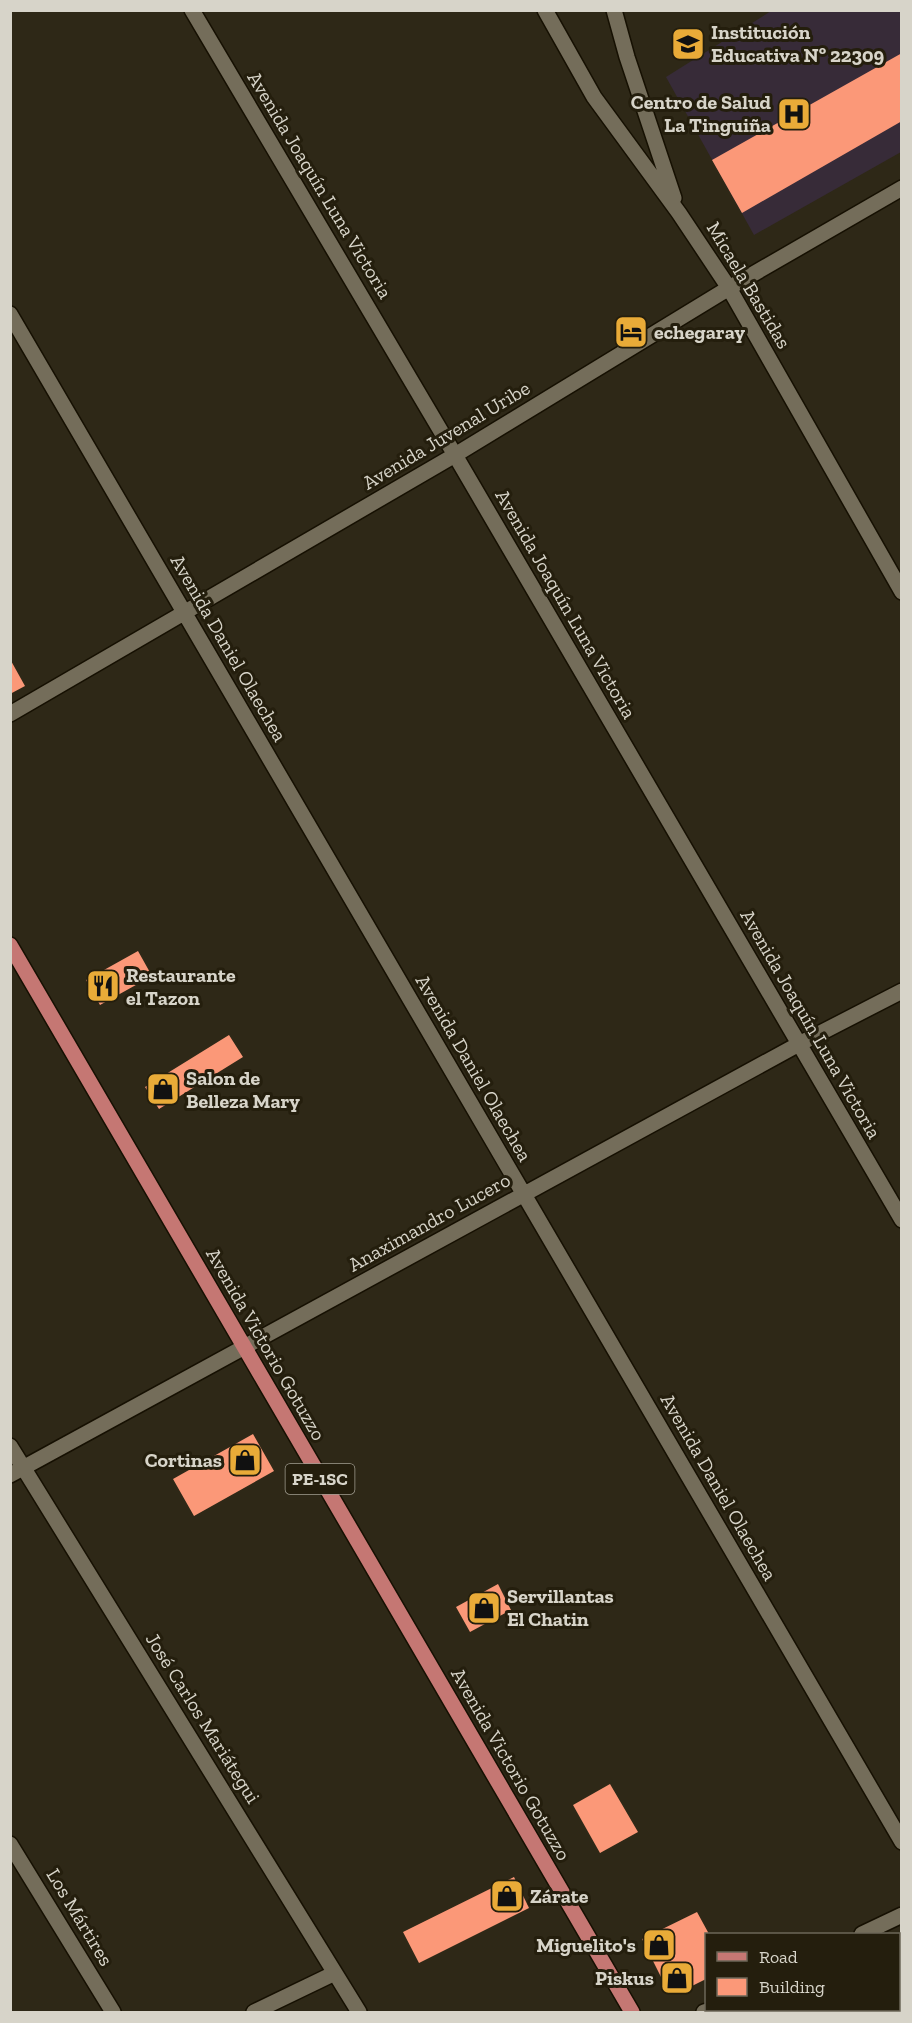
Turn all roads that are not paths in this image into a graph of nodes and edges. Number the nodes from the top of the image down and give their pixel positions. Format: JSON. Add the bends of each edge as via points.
{"nodes":[{"id":1,"x":192,"y":10,"type":"edge"},
{"id":2,"x":545,"y":10,"type":"edge"},
{"id":3,"x":614,"y":10,"type":"edge"},
{"id":4,"x":902,"y":188,"type":"edge"},
{"id":5,"x":679,"y":213,"type":"junction"},
{"id":6,"x":729,"y":288,"type":"junction"},
{"id":7,"x":10,"y":314,"type":"edge"},
{"id":8,"x":455,"y":455,"type":"junction"},
{"id":9,"x":902,"y":592,"type":"edge"},
{"id":10,"x":184,"y":614,"type":"junction"},
{"id":11,"x":10,"y":714,"type":"edge"},
{"id":12,"x":10,"y":945,"type":"edge"},
{"id":13,"x":902,"y":991,"type":"edge"},
{"id":14,"x":798,"y":1044,"type":"junction"},
{"id":15,"x":523,"y":1194,"type":"junction"},
{"id":16,"x":902,"y":1220,"type":"edge"},
{"id":17,"x":243,"y":1348,"type":"junction"},
{"id":18,"x":10,"y":1446,"type":"edge"},
{"id":19,"x":17,"y":1471,"type":"edge"},
{"id":20,"x":902,"y":1842,"type":"edge"},
{"id":21,"x":10,"y":1844,"type":"edge"},
{"id":22,"x":902,"y":1915,"type":"edge"},
{"id":23,"x":866,"y":1933,"type":"edge"},
{"id":24,"x":335,"y":1973,"type":"junction"},
{"id":25,"x":113,"y":2013,"type":"edge"},
{"id":26,"x":254,"y":2013,"type":"edge"},
{"id":27,"x":359,"y":2013,"type":"edge"},
{"id":28,"x":632,"y":2013,"type":"edge"}],
"edges":[{"from":1,"to":8,"type":"street","name":"Avenida Joaquín Luna Victoria"},
{"from":2,"to":5,"type":"street","name":"Micaela Bastidas","via":[[594,97]]},
{"from":3,"to":5,"type":"street"},
{"from":4,"to":6,"type":"street","name":"Avenida Juvenal Uribe"},
{"from":5,"to":6,"type":"street","name":"Micaela Bastidas"},
{"from":6,"to":8,"type":"street","name":"Avenida Juvenal Uribe"},
{"from":6,"to":9,"type":"street","name":"Micaela Bastidas"},
{"from":7,"to":10,"type":"street","name":"Avenida Daniel Olaechea"},
{"from":8,"to":10,"type":"street","name":"Avenida Juvenal Uribe"},
{"from":8,"to":14,"type":"street","name":"Avenida Joaquín Luna Victoria"},
{"from":10,"to":11,"type":"street","name":"Avenida Juvenal Uribe"},
{"from":10,"to":15,"type":"street","name":"Avenida Daniel Olaechea"},
{"from":12,"to":17,"type":"main road","name":"Avenida Victorio Gotuzzo","number":"PE-1SC"},
{"from":13,"to":14,"type":"street","name":"Anaximandro Lucero"},
{"from":14,"to":15,"type":"street","name":"Anaximandro Lucero"},
{"from":14,"to":16,"type":"street","name":"Avenida Joaquín Luna Victoria"},
{"from":15,"to":17,"type":"street","name":"Anaximandro Lucero"},
{"from":15,"to":20,"type":"street","name":"Avenida Daniel Olaechea"},
{"from":17,"to":19,"type":"street","name":"Anaximandro Lucero"},
{"from":17,"to":28,"type":"main road","name":"Avenida Victorio Gotuzzo","number":"PE-1SC"},
{"from":18,"to":19,"type":"street","name":"José Carlos Mariátegui"},
{"from":19,"to":24,"type":"street","name":"José Carlos Mariátegui"},
{"from":21,"to":25,"type":"street","name":"Los Mártires"},
{"from":22,"to":23,"type":"street"},
{"from":24,"to":26,"type":"street"},
{"from":24,"to":27,"type":"street","name":"José Carlos Mariátegui"}]}
